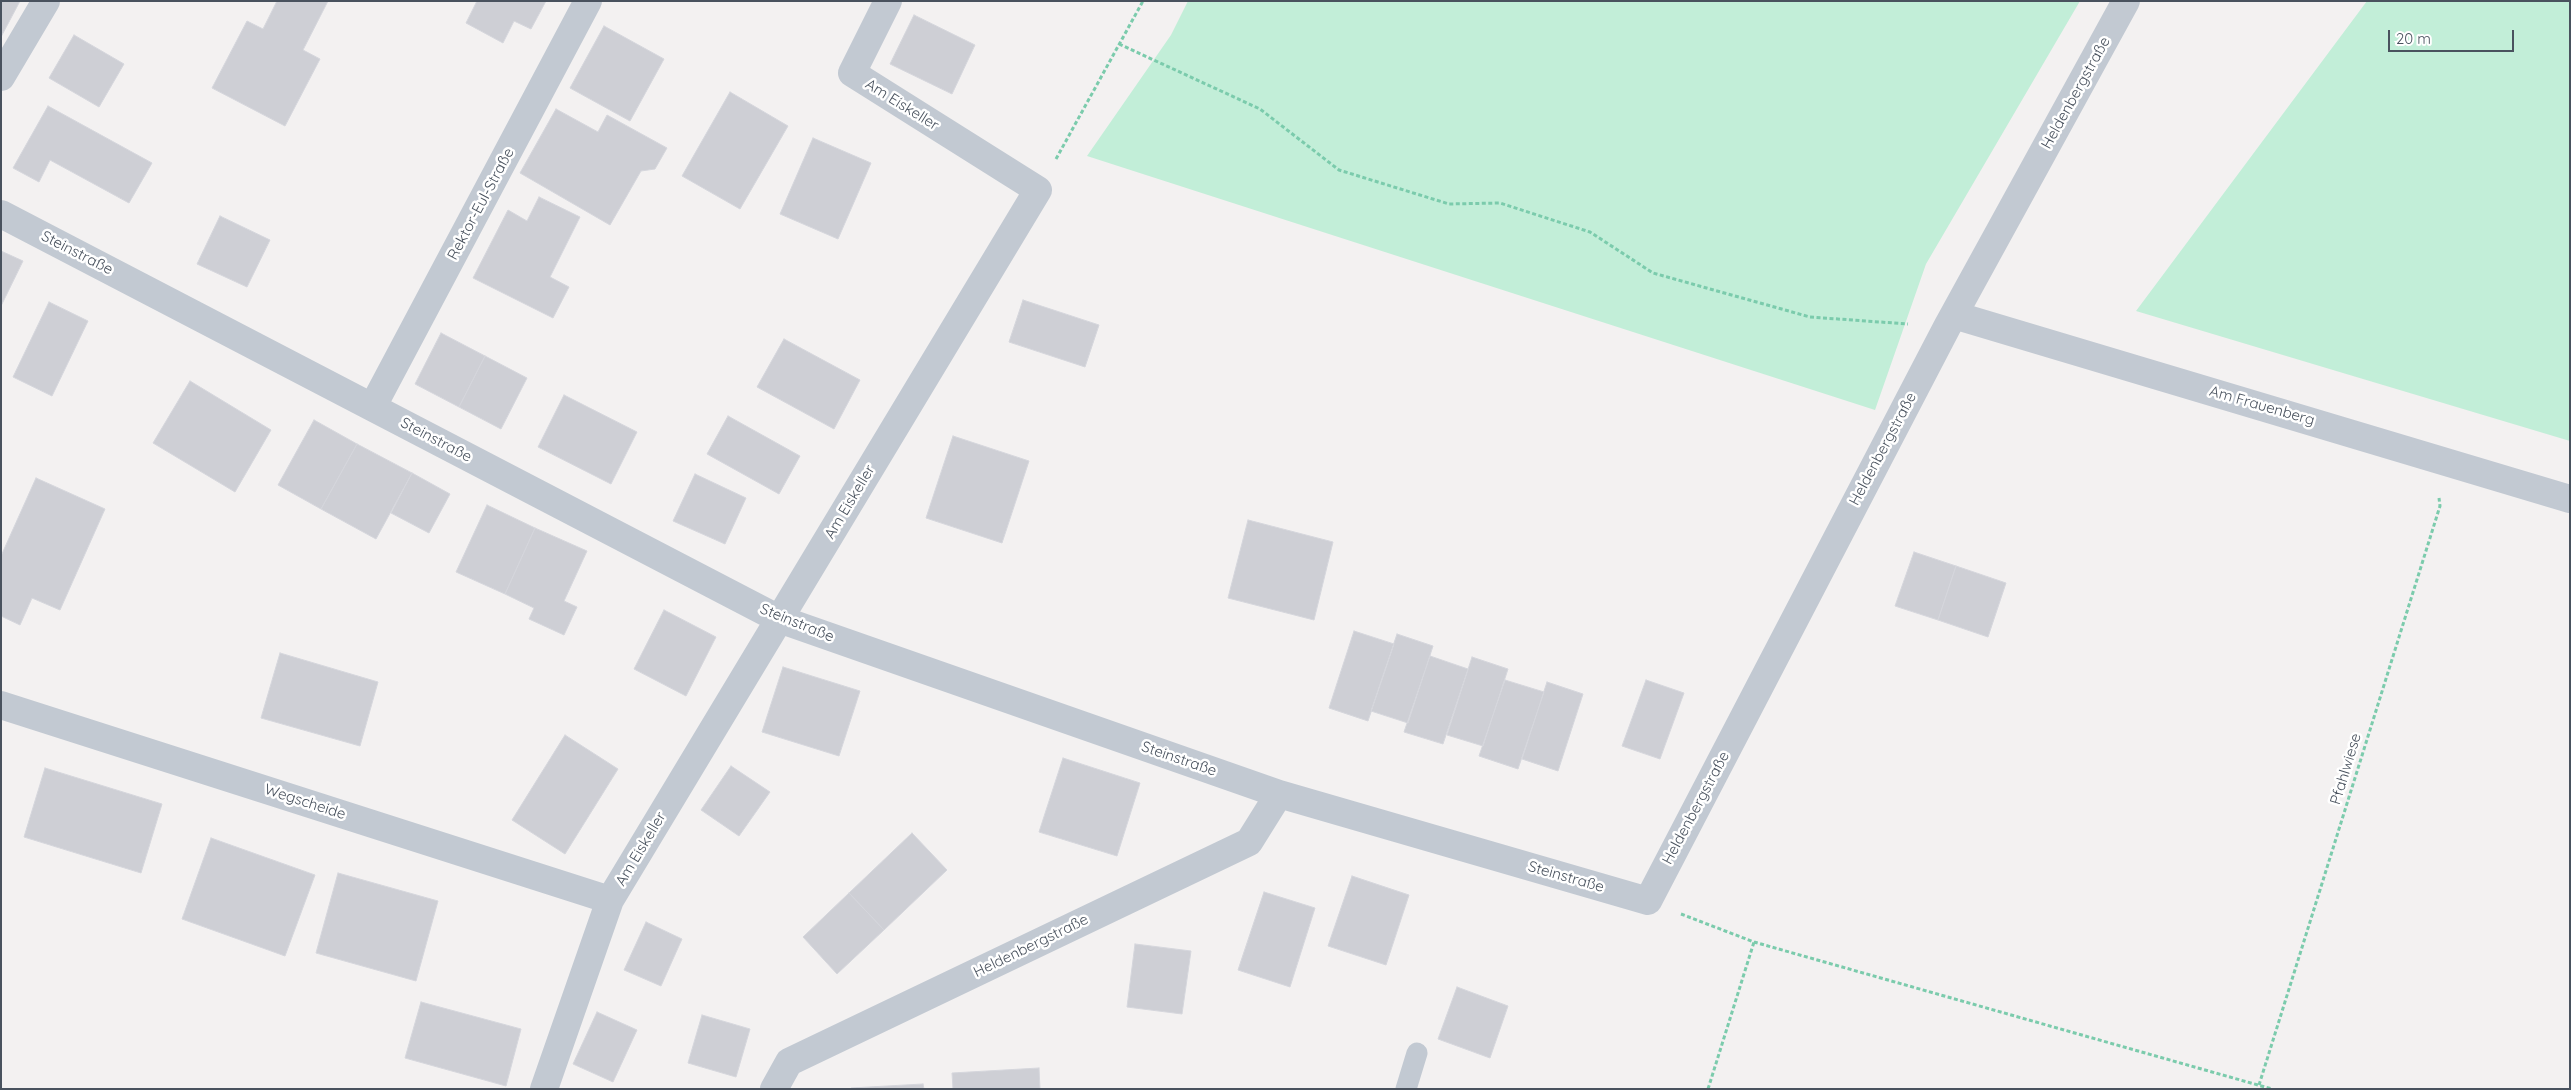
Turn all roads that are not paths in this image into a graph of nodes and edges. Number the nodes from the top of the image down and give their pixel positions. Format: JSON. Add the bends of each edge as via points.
{"nodes":[{"id":1,"x":46,"y":1,"type":"edge"},
{"id":2,"x":588,"y":1,"type":"edge"},
{"id":3,"x":888,"y":1,"type":"edge"},
{"id":4,"x":2126,"y":1,"type":"edge"},
{"id":5,"x":1,"y":77,"type":"edge"},
{"id":6,"x":1,"y":214,"type":"edge"},
{"id":7,"x":1951,"y":321,"type":"junction"},
{"id":8,"x":373,"y":406,"type":"junction"},
{"id":9,"x":2570,"y":499,"type":"edge"},
{"id":10,"x":780,"y":619,"type":"junction"},
{"id":11,"x":1,"y":705,"type":"edge"},
{"id":12,"x":1279,"y":794,"type":"junction"},
{"id":13,"x":610,"y":900,"type":"junction"},
{"id":14,"x":1648,"y":901,"type":"joint"},
{"id":15,"x":1417,"y":1053,"type":"dead end"},
{"id":16,"x":544,"y":1089,"type":"edge"},
{"id":17,"x":774,"y":1089,"type":"edge"},
{"id":18,"x":1406,"y":1089,"type":"edge"}],
"edges":[{"from":1,"to":5,"type":"street"},
{"from":2,"to":8,"type":"street","name":"Rektor-Eul-Straße"},
{"from":3,"to":10,"type":"street","name":"Am Eiskeller","via":[[852,74],[1038,190]]},
{"from":4,"to":7,"type":"street","name":"Heldenbergstraße"},
{"from":6,"to":8,"type":"street","name":"Steinstraße"},
{"from":7,"to":9,"type":"street","name":"Am Frauenberg","via":[[2435,457]]},
{"from":7,"to":14,"type":"street","name":"Heldenbergstraße"},
{"from":8,"to":10,"type":"street","name":"Steinstraße"},
{"from":10,"to":12,"type":"street","name":"Steinstraße"},
{"from":10,"to":13,"type":"street","name":"Am Eiskeller"},
{"from":11,"to":13,"type":"street","name":"Wegscheide"},
{"from":12,"to":14,"type":"street","name":"Steinstraße"},
{"from":12,"to":17,"type":"street","name":"Heldenbergstraße","via":[[1249,842],[789,1062]]},
{"from":13,"to":16,"type":"street","name":"Am Eiskeller"},
{"from":15,"to":18,"type":"lane"}]}
